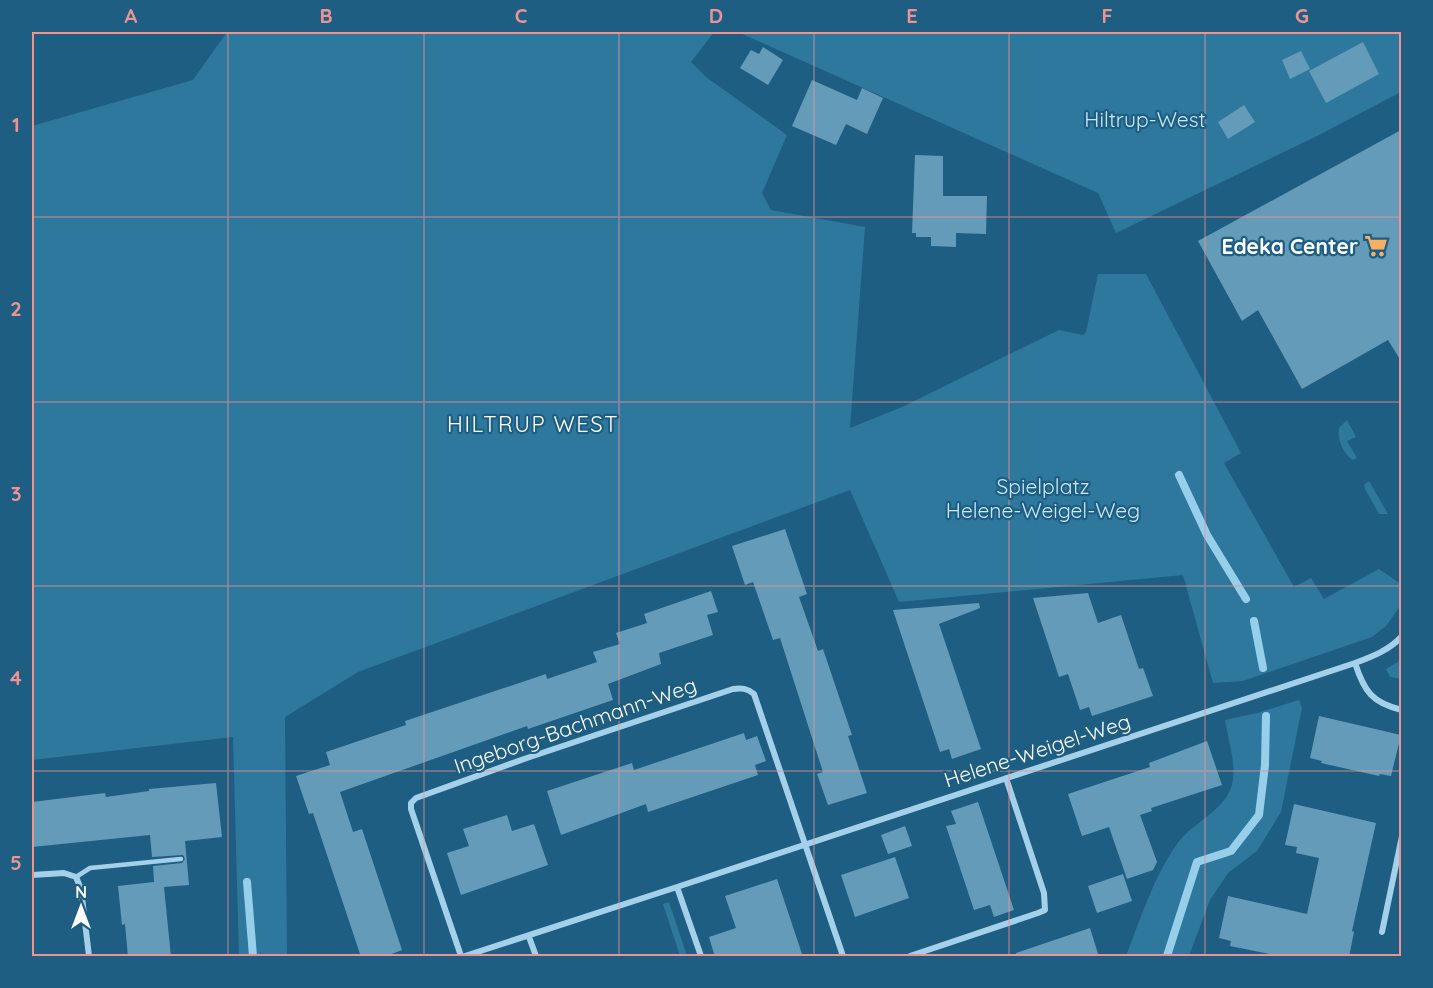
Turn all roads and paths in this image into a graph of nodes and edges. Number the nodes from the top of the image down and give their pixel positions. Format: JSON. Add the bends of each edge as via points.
{"nodes":[{"id":1,"x":1401,"y":636,"type":"edge"},
{"id":2,"x":1355,"y":663,"type":"junction"},
{"id":3,"x":1401,"y":710,"type":"edge"},
{"id":4,"x":1006,"y":778,"type":"junction"},
{"id":5,"x":1401,"y":836,"type":"edge"},
{"id":6,"x":805,"y":845,"type":"junction"},
{"id":7,"x":181,"y":859,"type":"dead end"},
{"id":8,"x":32,"y":875,"type":"edge"},
{"id":9,"x":76,"y":877,"type":"junction"},
{"id":10,"x":677,"y":887,"type":"junction"},
{"id":11,"x":1382,"y":932,"type":"dead end"},
{"id":12,"x":529,"y":937,"type":"junction"},
{"id":13,"x":88,"y":957,"type":"edge"},
{"id":14,"x":460,"y":957,"type":"edge"},
{"id":15,"x":465,"y":957,"type":"edge"},
{"id":16,"x":536,"y":957,"type":"edge"},
{"id":17,"x":700,"y":957,"type":"edge"},
{"id":18,"x":843,"y":957,"type":"edge"},
{"id":19,"x":910,"y":957,"type":"edge"}],
"edges":[{"from":1,"to":2,"type":"street","name":"Helene-Weigel-Weg","via":[[1396,643]]},
{"from":2,"to":3,"type":"street","via":[[1373,699]]},
{"from":2,"to":4,"type":"street","name":"Helene-Weigel-Weg"},
{"from":4,"to":6,"type":"street","name":"Helene-Weigel-Weg"},
{"from":4,"to":19,"type":"street","via":[[1044,893],[1045,909]]},
{"from":5,"to":11,"type":"street"},
{"from":6,"to":10,"type":"street","name":"Helene-Weigel-Weg"},
{"from":6,"to":14,"type":"street","name":"Ingeborg-Bachmann-Weg","via":[[754,694],[742,688],[722,693],[524,759],[411,803]]},
{"from":6,"to":18,"type":"street"},
{"from":7,"to":9,"type":"lane","via":[[90,868]]},
{"from":8,"to":9,"type":"street","via":[[64,873]]},
{"from":9,"to":13,"type":"street","via":[[81,889]]},
{"from":10,"to":12,"type":"street","name":"Helene-Weigel-Weg"},
{"from":10,"to":17,"type":"street"},
{"from":12,"to":15,"type":"street","name":"Helene-Weigel-Weg"},
{"from":12,"to":16,"type":"street"}]}
